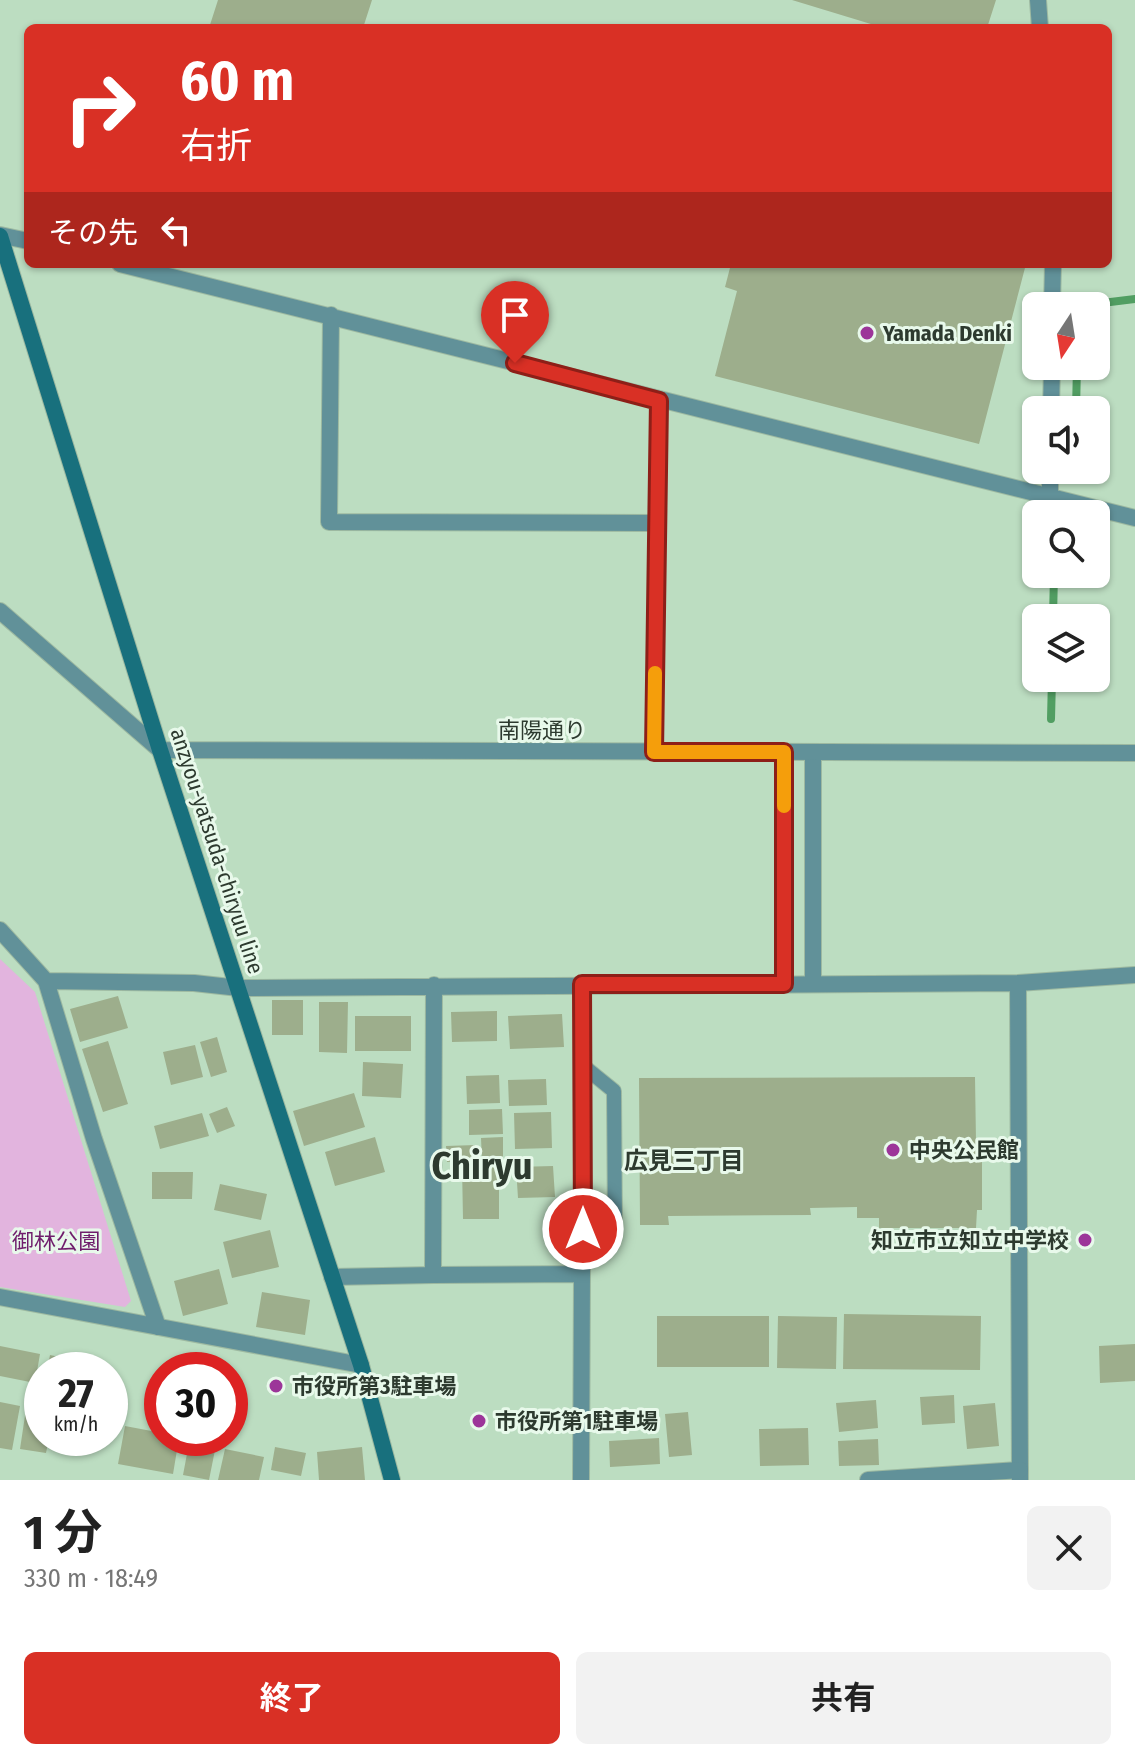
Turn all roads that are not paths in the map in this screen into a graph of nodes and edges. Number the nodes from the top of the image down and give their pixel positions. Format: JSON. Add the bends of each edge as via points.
{"nodes":[{"id":1,"x":1038,"y":0,"type":"edge"},
{"id":2,"x":1040,"y":24,"type":"edge"},
{"id":3,"x":0,"y":235,"type":"edge"},
{"id":4,"x":24,"y":240,"type":"edge"},
{"id":5,"x":137,"y":268,"type":"edge"},
{"id":6,"x":1053,"y":268,"type":"edge"},
{"id":7,"x":1052,"y":292,"type":"edge"},
{"id":8,"x":331,"y":315,"type":"junction"},
{"id":9,"x":659,"y":401,"type":"junction"},
{"id":10,"x":1050,"y":484,"type":"edge"},
{"id":11,"x":1050,"y":497,"type":"junction"},
{"id":12,"x":1135,"y":518,"type":"edge"},
{"id":13,"x":656,"y":523,"type":"junction"},
{"id":14,"x":0,"y":611,"type":"edge"},
{"id":15,"x":160,"y":750,"type":"junction"},
{"id":16,"x":654,"y":752,"type":"junction"},
{"id":17,"x":784,"y":752,"type":"junction"},
{"id":18,"x":813,"y":752,"type":"junction"},
{"id":19,"x":1135,"y":753,"type":"edge"},
{"id":20,"x":0,"y":930,"type":"edge"},
{"id":21,"x":1135,"y":975,"type":"edge"},
{"id":22,"x":46,"y":981,"type":"junction"},
{"id":23,"x":813,"y":983,"type":"junction"},
{"id":24,"x":1018,"y":983,"type":"junction"},
{"id":25,"x":582,"y":984,"type":"junction"},
{"id":26,"x":784,"y":984,"type":"junction"},
{"id":27,"x":434,"y":985,"type":"junction"},
{"id":28,"x":239,"y":988,"type":"junction"},
{"id":29,"x":582,"y":1065,"type":"junction"},
{"id":30,"x":615,"y":1229,"type":"dead end"},
{"id":31,"x":582,"y":1274,"type":"junction"},
{"id":32,"x":433,"y":1275,"type":"junction"},
{"id":33,"x":332,"y":1277,"type":"junction"},
{"id":34,"x":0,"y":1297,"type":"edge"},
{"id":35,"x":158,"y":1327,"type":"junction"},
{"id":36,"x":361,"y":1365,"type":"junction"},
{"id":37,"x":1020,"y":1475,"type":"edge"},
{"id":38,"x":392,"y":1480,"type":"edge"},
{"id":39,"x":581,"y":1480,"type":"edge"},
{"id":40,"x":868,"y":1480,"type":"edge"}],
"edges":[{"from":1,"to":2,"type":"street"},
{"from":3,"to":4,"type":"street"},
{"from":3,"to":15,"type":"main road","name":"anzyou-yatsuda-chiryuu line"},
{"from":5,"to":8,"type":"street"},
{"from":6,"to":7,"type":"street"},
{"from":8,"to":9,"type":"street"},
{"from":8,"to":13,"type":"street","via":[[329,522]]},
{"from":9,"to":11,"type":"street"},
{"from":9,"to":13,"type":"street"},
{"from":10,"to":11,"type":"street"},
{"from":11,"to":12,"type":"street"},
{"from":13,"to":16,"type":"street"},
{"from":14,"to":15,"type":"street"},
{"from":15,"to":16,"type":"street","name":"南陽通り"},
{"from":15,"to":28,"type":"main road","name":"anzyou-yatsuda-chiryuu line"},
{"from":16,"to":17,"type":"street","name":"南陽通り"},
{"from":17,"to":18,"type":"street","name":"南陽通り"},
{"from":17,"to":26,"type":"street"},
{"from":18,"to":19,"type":"street","name":"南陽通り"},
{"from":18,"to":23,"type":"street"},
{"from":20,"to":22,"type":"street"},
{"from":21,"to":24,"type":"street"},
{"from":22,"to":28,"type":"street"},
{"from":22,"to":35,"type":"street"},
{"from":23,"to":24,"type":"street"},
{"from":23,"to":26,"type":"street"},
{"from":24,"to":37,"type":"street"},
{"from":25,"to":26,"type":"street"},
{"from":25,"to":27,"type":"street"},
{"from":25,"to":29,"type":"street"},
{"from":27,"to":28,"type":"street"},
{"from":27,"to":32,"type":"street"},
{"from":28,"to":33,"type":"main road","name":"anzyou-yatsuda-chiryuu line"},
{"from":29,"to":30,"type":"lane","via":[[614,1091]]},
{"from":29,"to":31,"type":"street"},
{"from":31,"to":32,"type":"street"},
{"from":31,"to":39,"type":"street"},
{"from":32,"to":33,"type":"street"},
{"from":33,"to":36,"type":"main road","name":"anzyou-yatsuda-chiryuu line"},
{"from":34,"to":35,"type":"street"},
{"from":35,"to":36,"type":"street"},
{"from":36,"to":38,"type":"main road","name":"anzyou-yatsuda-chiryuu line"},
{"from":37,"to":40,"type":"street"}]}
